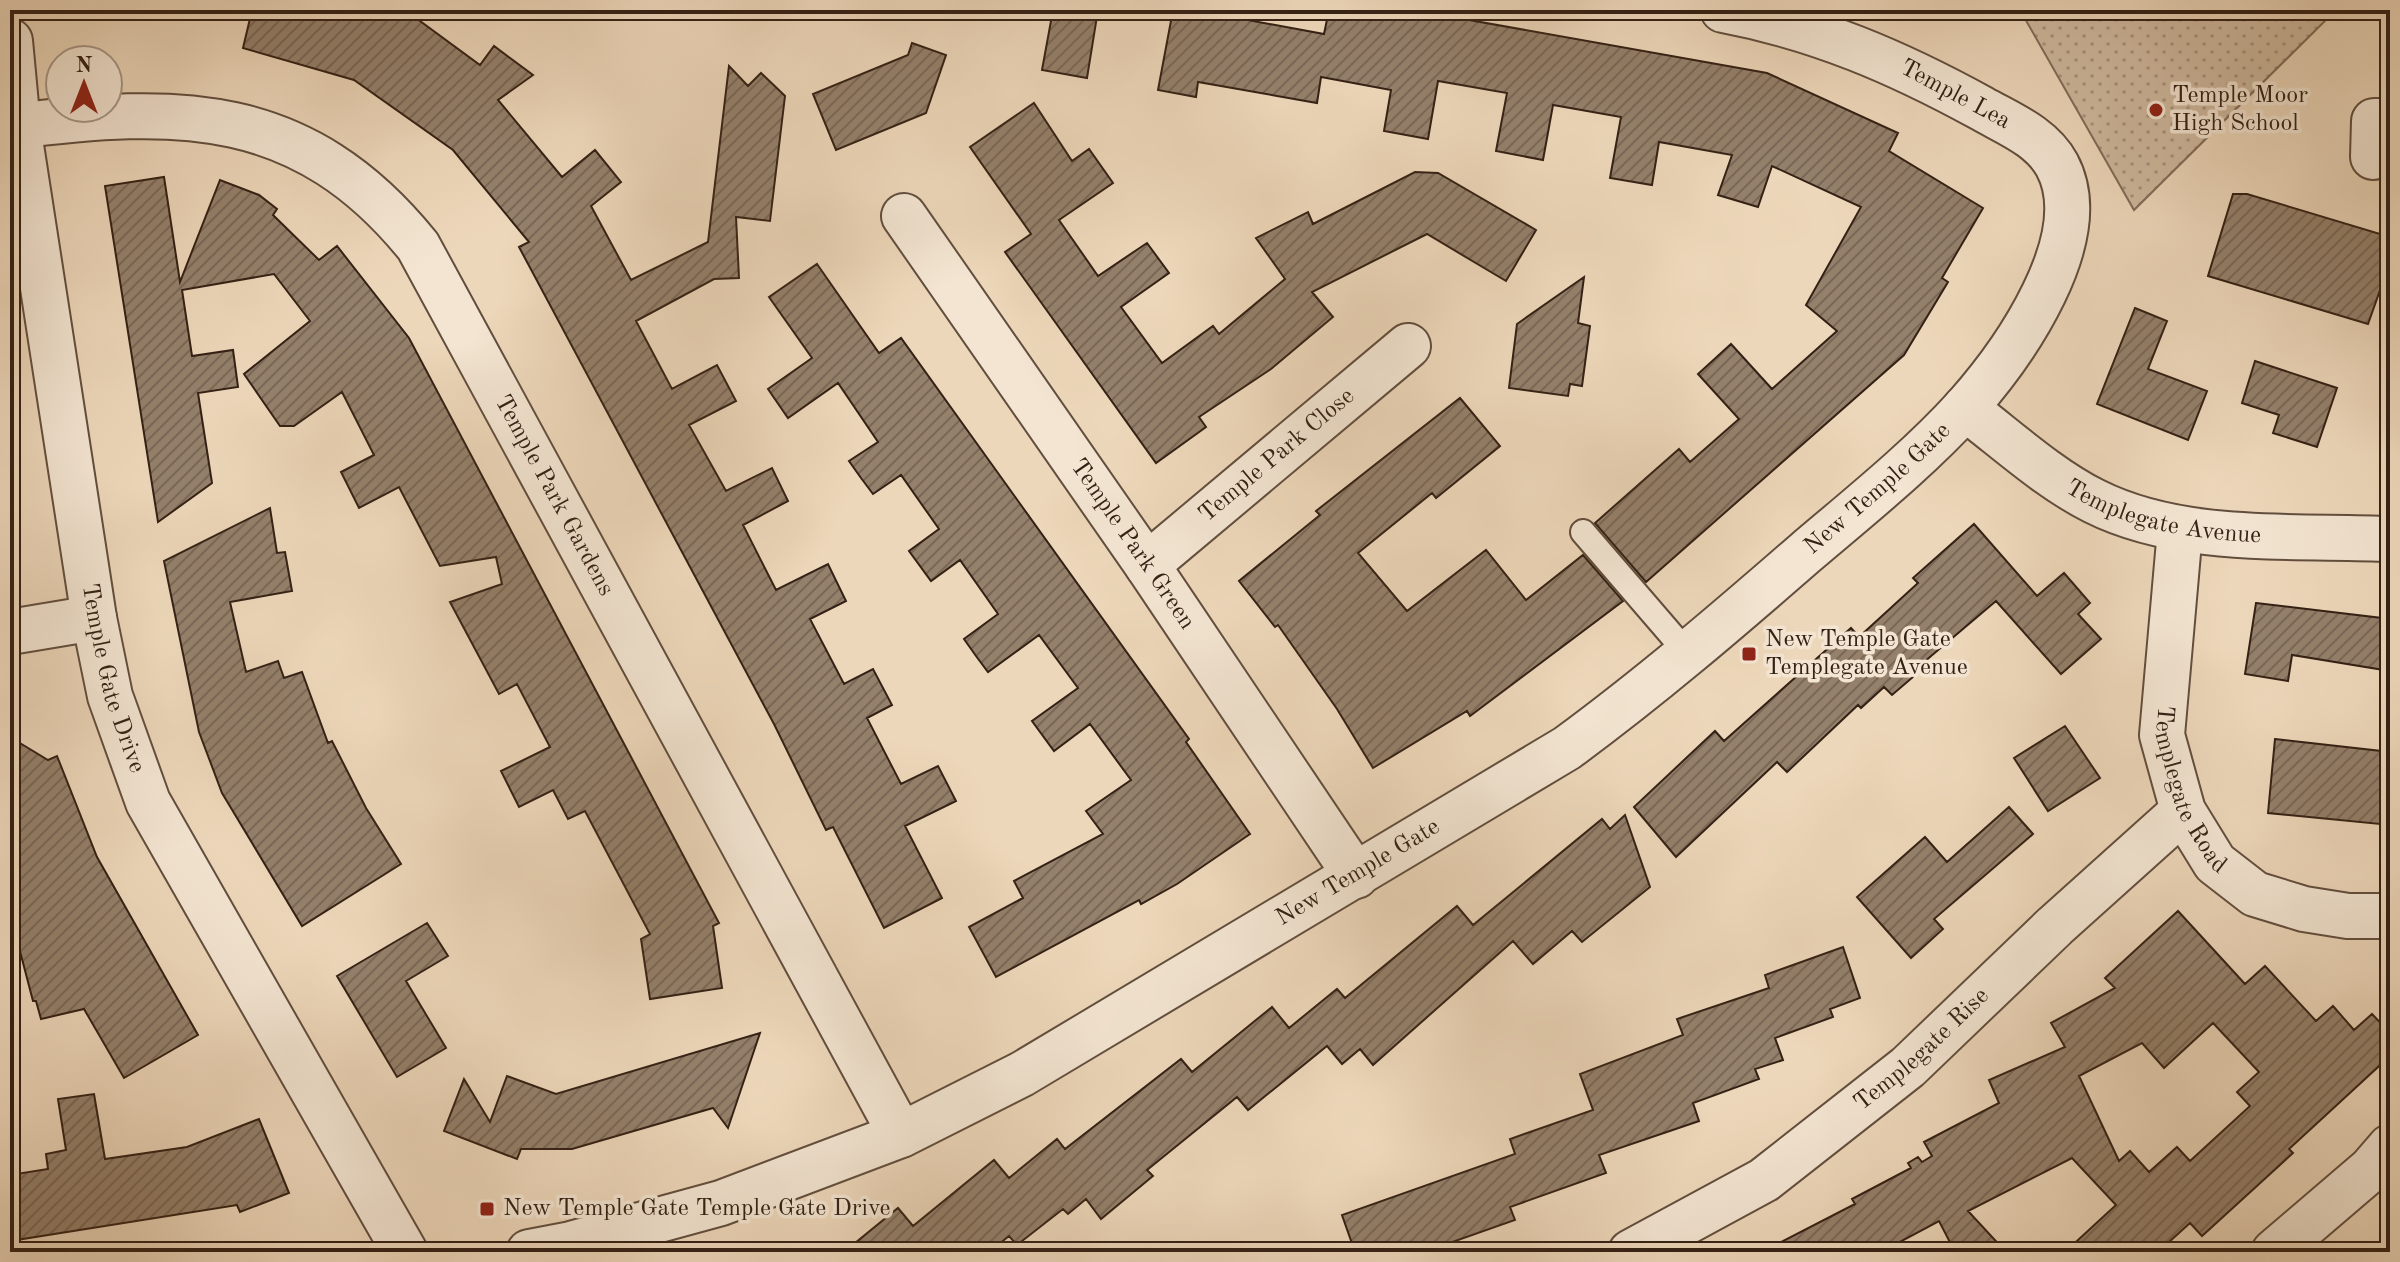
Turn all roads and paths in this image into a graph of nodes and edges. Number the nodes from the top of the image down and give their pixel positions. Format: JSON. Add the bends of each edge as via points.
{"nodes":[{"id":1,"x":1723,"y":10,"type":"edge"},
{"id":2,"x":10,"y":41,"type":"edge"},
{"id":3,"x":14,"y":127,"type":"edge"},
{"id":4,"x":904,"y":216,"type":"dead end"},
{"id":5,"x":2048,"y":283,"type":"joint"},
{"id":6,"x":1408,"y":346,"type":"dead end"},
{"id":7,"x":1965,"y":408,"type":"junction"},
{"id":8,"x":2180,"y":530,"type":"junction"},
{"id":9,"x":1583,"y":532,"type":"dead end"},
{"id":10,"x":2390,"y":539,"type":"edge"},
{"id":11,"x":1147,"y":565,"type":"junction"},
{"id":12,"x":94,"y":618,"type":"junction"},
{"id":13,"x":10,"y":632,"type":"edge"},
{"id":14,"x":1688,"y":654,"type":"junction"},
{"id":15,"x":2183,"y":811,"type":"junction"},
{"id":16,"x":1356,"y":876,"type":"junction"},
{"id":17,"x":2390,"y":916,"type":"edge"},
{"id":18,"x":901,"y":1135,"type":"junction"},
{"id":19,"x":2390,"y":1147,"type":"edge"},
{"id":20,"x":405,"y":1252,"type":"edge"},
{"id":21,"x":529,"y":1252,"type":"edge"},
{"id":22,"x":1631,"y":1252,"type":"edge"},
{"id":23,"x":2274,"y":1252,"type":"edge"}],
"edges":[{"from":1,"to":5,"type":"street","name":"Temple Lea","via":[[1783,22],[1905,66],[2036,138],[2057,166],[2067,198],[2066,232]]},
{"from":2,"to":3,"type":"street","name":"Temple Gate Drive"},
{"from":3,"to":12,"type":"street","name":"Temple Gate Drive"},
{"from":3,"to":18,"type":"street","name":"Temple Park Gardens","via":[[141,115],[236,124],[324,161],[398,221],[418,246]]},
{"from":4,"to":11,"type":"street","name":"Temple Park Green"},
{"from":5,"to":7,"type":"street","name":"New Temple Gate","via":[[2010,351]]},
{"from":6,"to":11,"type":"street","name":"Temple Park Close"},
{"from":7,"to":8,"type":"street","name":"Templegate Avenue","via":[[2092,501]]},
{"from":7,"to":14,"type":"street","name":"New Temple Gate"},
{"from":8,"to":10,"type":"street","name":"Templegate Avenue"},
{"from":8,"to":15,"type":"street","name":"Templegate Road","via":[[2162,735]]},
{"from":9,"to":14,"type":"lane"},
{"from":11,"to":16,"type":"street","name":"Temple Park Green"},
{"from":12,"to":13,"type":"street"},
{"from":12,"to":20,"type":"street","name":"Temple Gate Drive","via":[[110,696],[148,802]]},
{"from":14,"to":16,"type":"street","name":"New Temple Gate","via":[[1567,748]]},
{"from":15,"to":17,"type":"street","name":"Templegate Road","via":[[2215,863],[2255,894],[2319,911]]},
{"from":15,"to":22,"type":"street","name":"Templegate Rise","via":[[1908,1067],[1764,1180]]},
{"from":16,"to":18,"type":"street","name":"New Temple Gate","via":[[1022,1074]]},
{"from":18,"to":21,"type":"street","name":"New Temple Gate","via":[[721,1203]]},
{"from":19,"to":23,"type":"street"}]}
